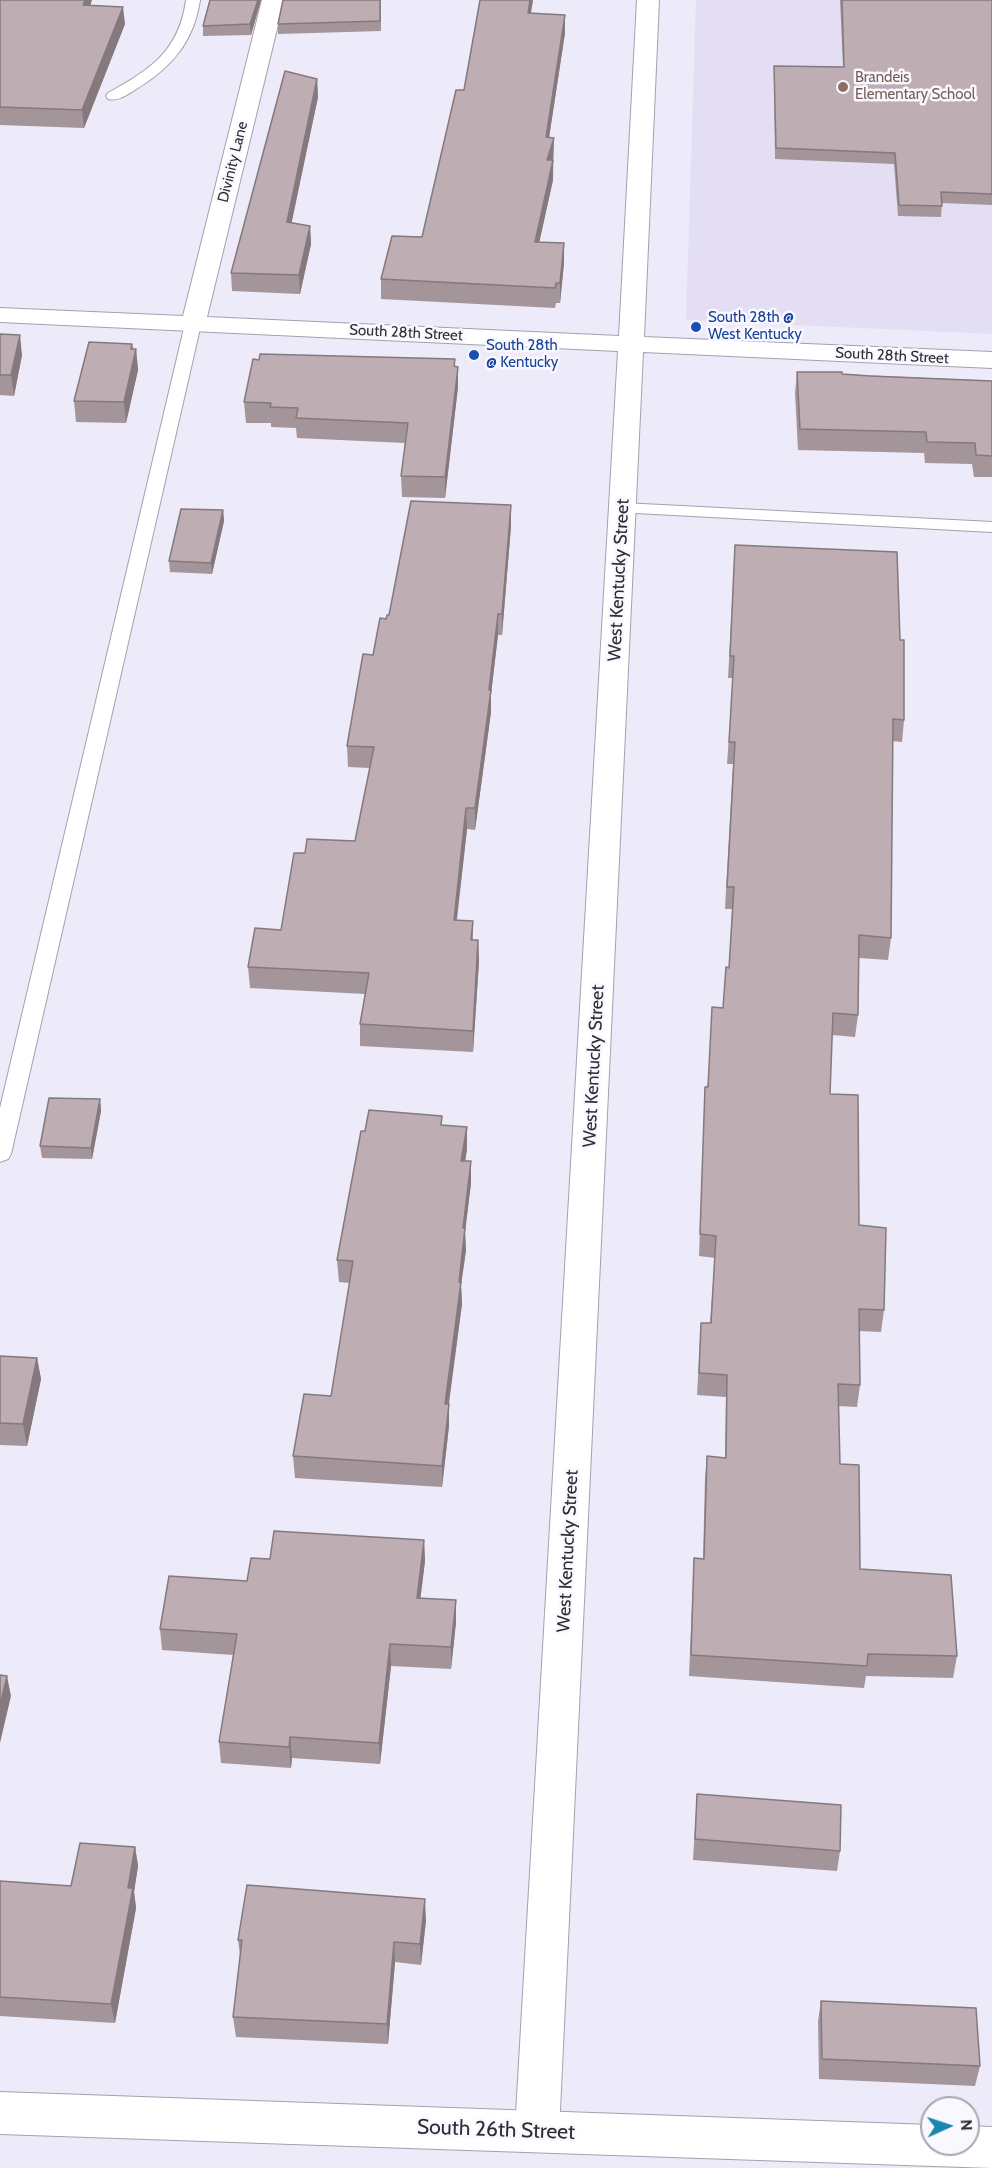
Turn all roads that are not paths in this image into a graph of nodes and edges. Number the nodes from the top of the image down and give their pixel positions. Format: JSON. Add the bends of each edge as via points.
{"nodes":[{"id":1,"x":193,"y":0,"type":"edge"},
{"id":2,"x":273,"y":0,"type":"edge"},
{"id":3,"x":648,"y":0,"type":"edge"},
{"id":4,"x":113,"y":96,"type":"dead end"},
{"id":5,"x":0,"y":315,"type":"edge"},
{"id":6,"x":193,"y":324,"type":"junction"},
{"id":7,"x":630,"y":344,"type":"junction"},
{"id":8,"x":992,"y":360,"type":"edge"},
{"id":9,"x":623,"y":508,"type":"junction"},
{"id":10,"x":992,"y":527,"type":"edge"},
{"id":11,"x":0,"y":1154,"type":"edge"},
{"id":12,"x":0,"y":2113,"type":"edge"},
{"id":13,"x":537,"y":2131,"type":"junction"},
{"id":14,"x":992,"y":2148,"type":"edge"},
{"id":15,"x":942,"y":2157,"type":"edge"}],
"edges":[{"from":1,"to":4,"type":"lane","via":[[184,34],[165,63]]},
{"from":2,"to":6,"type":"street","name":"Divinity Lane"},
{"from":3,"to":7,"type":"street","name":"West Kentucky Street"},
{"from":5,"to":6,"type":"street","name":"South 28th Street"},
{"from":6,"to":7,"type":"street","name":"South 28th Street"},
{"from":6,"to":11,"type":"lane"},
{"from":7,"to":8,"type":"street","name":"South 28th Street"},
{"from":7,"to":9,"type":"street","name":"West Kentucky Street"},
{"from":9,"to":10,"type":"lane"},
{"from":9,"to":13,"type":"street","name":"West Kentucky Street"},
{"from":12,"to":13,"type":"street","name":"South 26th Street"},
{"from":13,"to":15,"type":"street","name":"South 26th Street"},
{"from":14,"to":15,"type":"street","name":"South 26th Street"}]}
